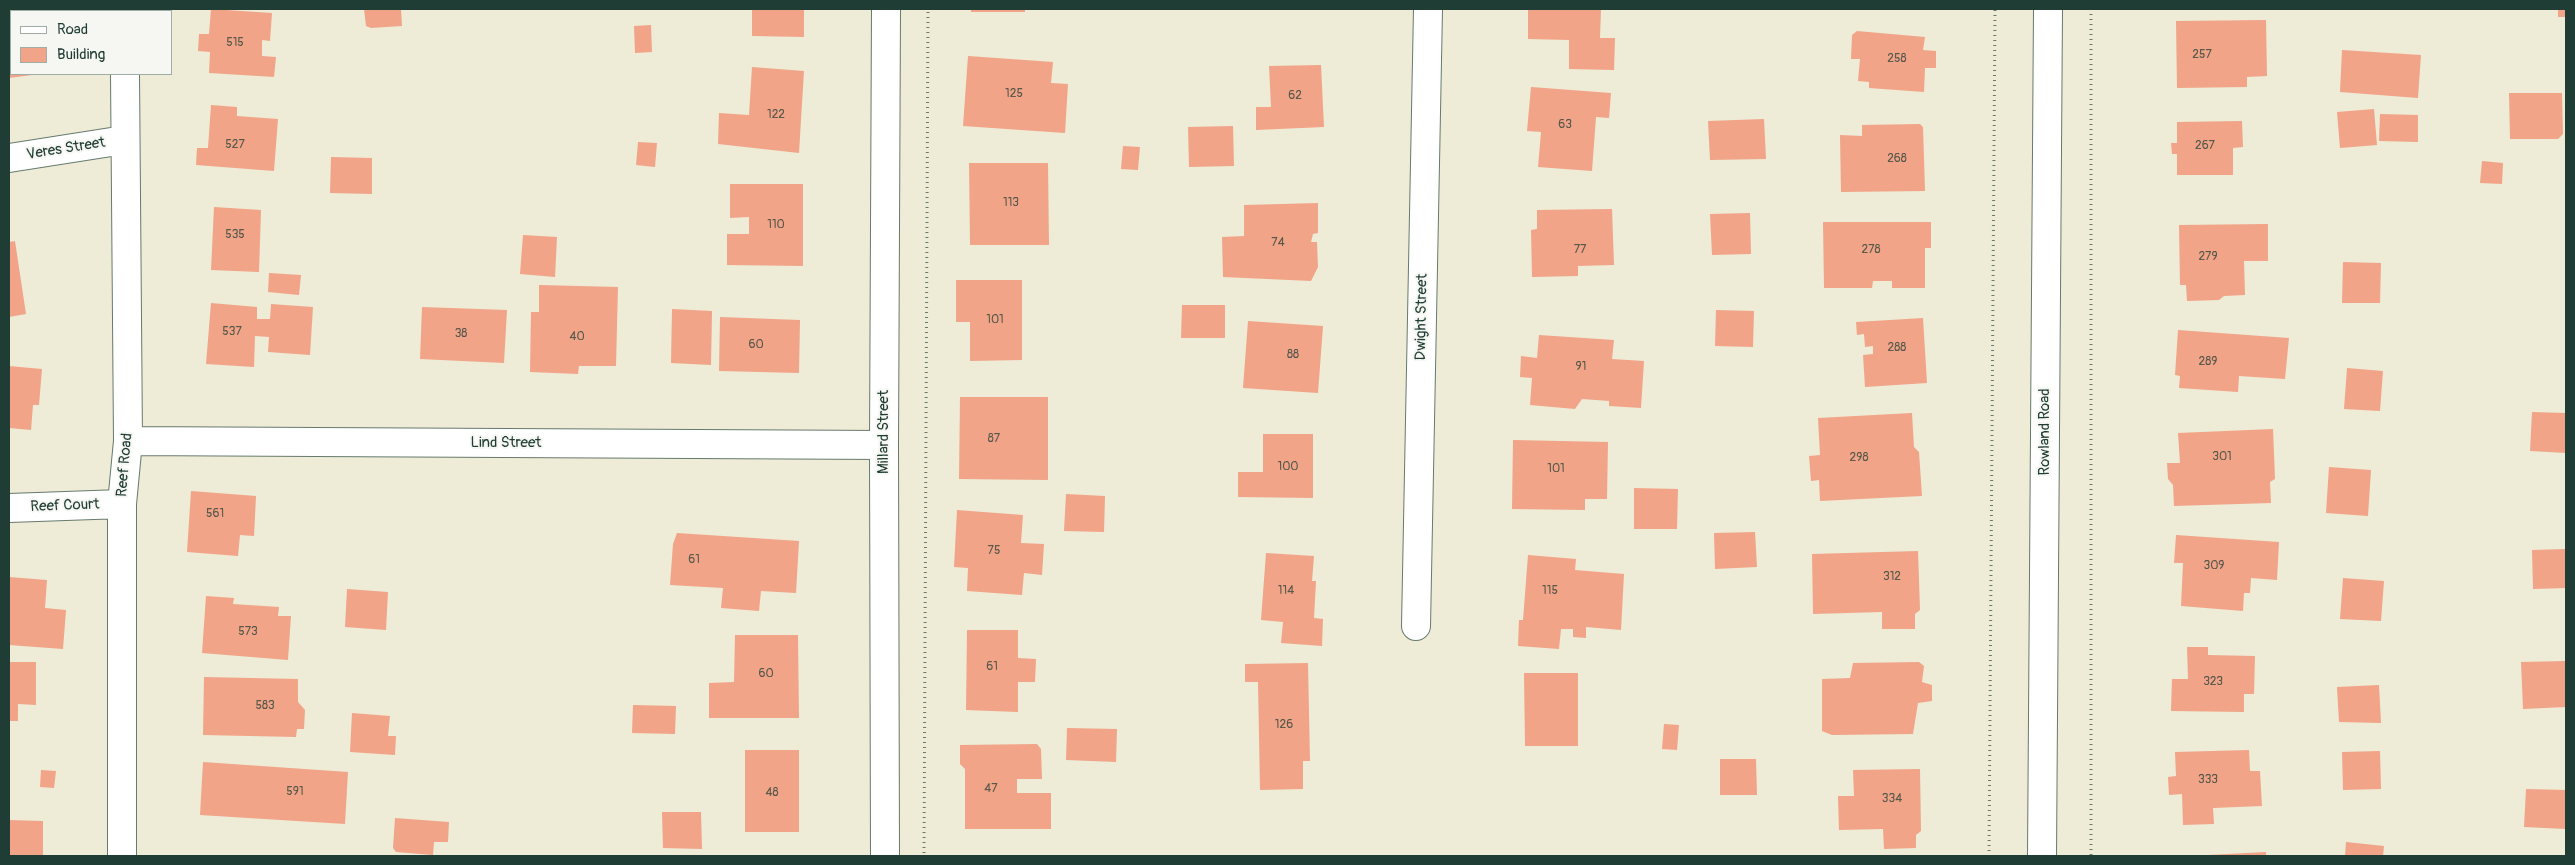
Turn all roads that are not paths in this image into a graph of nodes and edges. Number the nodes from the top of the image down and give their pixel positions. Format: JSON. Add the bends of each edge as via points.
{"nodes":[{"id":1,"x":886,"y":9,"type":"edge"},
{"id":2,"x":1428,"y":9,"type":"edge"},
{"id":3,"x":2048,"y":9,"type":"edge"},
{"id":4,"x":125,"y":75,"type":"edge"},
{"id":5,"x":124,"y":140,"type":"junction"},
{"id":6,"x":9,"y":158,"type":"edge"},
{"id":7,"x":128,"y":440,"type":"junction"},
{"id":8,"x":884,"y":445,"type":"junction"},
{"id":9,"x":122,"y":504,"type":"junction"},
{"id":10,"x":9,"y":508,"type":"edge"},
{"id":11,"x":1416,"y":626,"type":"dead end"},
{"id":12,"x":122,"y":856,"type":"edge"},
{"id":13,"x":885,"y":856,"type":"edge"},
{"id":14,"x":2042,"y":856,"type":"edge"}],
"edges":[{"from":1,"to":8,"type":"street","name":"Millard Street"},
{"from":2,"to":11,"type":"street","name":"Dwight Street"},
{"from":3,"to":14,"type":"street","name":"Rowland Road"},
{"from":4,"to":5,"type":"street","name":"Reef Road"},
{"from":5,"to":6,"type":"street","name":"Veres Street"},
{"from":5,"to":7,"type":"street","name":"Reef Road"},
{"from":7,"to":8,"type":"street","name":"Lind Street"},
{"from":7,"to":9,"type":"street","name":"Reef Road"},
{"from":8,"to":13,"type":"street","name":"Millard Street"},
{"from":9,"to":10,"type":"street","name":"Reef Court"},
{"from":9,"to":12,"type":"street","name":"Reef Road"}]}
